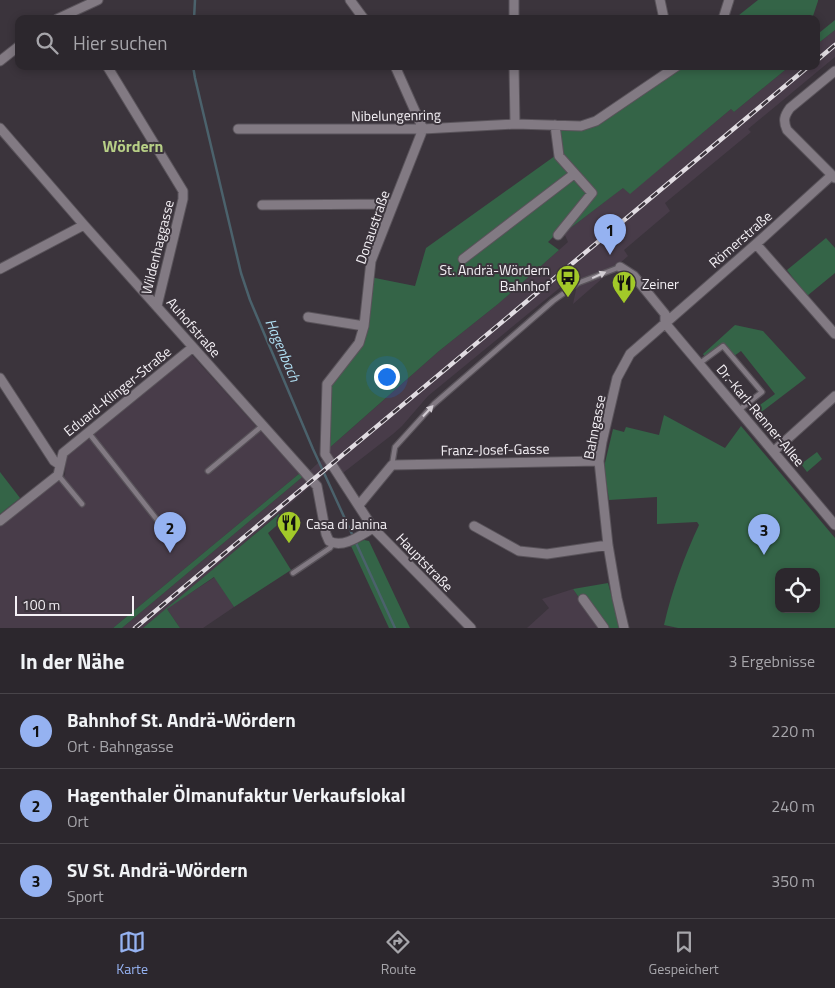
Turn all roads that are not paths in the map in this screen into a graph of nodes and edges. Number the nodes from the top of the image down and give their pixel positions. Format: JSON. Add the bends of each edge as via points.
{"nodes":[{"id":1,"x":98,"y":0,"type":"edge"},
{"id":2,"x":350,"y":0,"type":"edge"},
{"id":3,"x":514,"y":0,"type":"edge"},
{"id":4,"x":660,"y":0,"type":"edge"},
{"id":5,"x":729,"y":0,"type":"edge"},
{"id":6,"x":76,"y":15,"type":"edge"},
{"id":7,"x":361,"y":15,"type":"edge"},
{"id":8,"x":514,"y":15,"type":"edge"},
{"id":9,"x":663,"y":15,"type":"edge"},
{"id":10,"x":724,"y":15,"type":"edge"},
{"id":11,"x":15,"y":49,"type":"edge"},
{"id":12,"x":0,"y":62,"type":"edge"},
{"id":13,"x":109,"y":70,"type":"edge"},
{"id":14,"x":396,"y":70,"type":"edge"},
{"id":15,"x":514,"y":70,"type":"edge"},
{"id":16,"x":670,"y":70,"type":"edge"},
{"id":17,"x":835,"y":71,"type":"edge"},
{"id":18,"x":516,"y":124,"type":"junction"},
{"id":19,"x":555,"y":125,"type":"junction"},
{"id":20,"x":0,"y":128,"type":"edge"},
{"id":21,"x":423,"y":129,"type":"junction"},
{"id":22,"x":238,"y":130,"type":"dead end"},
{"id":23,"x":574,"y":174,"type":"junction"},
{"id":24,"x":833,"y":177,"type":"edge"},
{"id":25,"x":393,"y":204,"type":"junction"},
{"id":26,"x":262,"y":205,"type":"dead end"},
{"id":27,"x":84,"y":225,"type":"junction"},
{"id":28,"x":558,"y":235,"type":"dead end"},
{"id":29,"x":756,"y":244,"type":"junction"},
{"id":30,"x":463,"y":258,"type":"dead end"},
{"id":31,"x":620,"y":267,"type":"joint"},
{"id":32,"x":0,"y":269,"type":"edge"},
{"id":33,"x":157,"y":306,"type":"junction"},
{"id":34,"x":308,"y":316,"type":"dead end"},
{"id":35,"x":665,"y":323,"type":"junction"},
{"id":36,"x":364,"y":326,"type":"junction"},
{"id":37,"x":835,"y":334,"type":"edge"},
{"id":38,"x":193,"y":347,"type":"junction"},
{"id":39,"x":700,"y":363,"type":"junction"},
{"id":40,"x":0,"y":378,"type":"edge"},
{"id":41,"x":835,"y":396,"type":"edge"},
{"id":42,"x":739,"y":410,"type":"junction"},
{"id":43,"x":262,"y":426,"type":"junction"},
{"id":44,"x":88,"y":432,"type":"junction"},
{"id":45,"x":774,"y":451,"type":"junction"},
{"id":46,"x":599,"y":461,"type":"junction"},
{"id":47,"x":60,"y":464,"type":"junction"},
{"id":48,"x":392,"y":465,"type":"junction"},
{"id":49,"x":208,"y":471,"type":"dead end"},
{"id":50,"x":58,"y":475,"type":"junction"},
{"id":51,"x":82,"y":504,"type":"dead end"},
{"id":52,"x":359,"y":505,"type":"junction"},
{"id":53,"x":0,"y":520,"type":"edge"},
{"id":54,"x":835,"y":525,"type":"edge"},
{"id":55,"x":474,"y":526,"type":"dead end"},
{"id":56,"x":372,"y":528,"type":"junction"},
{"id":57,"x":173,"y":540,"type":"dead end"},
{"id":58,"x":333,"y":543,"type":"junction"},
{"id":59,"x":608,"y":545,"type":"junction"},
{"id":60,"x":293,"y":573,"type":"dead end"},
{"id":61,"x":583,"y":599,"type":"dead end"},
{"id":62,"x":471,"y":628,"type":"edge"},
{"id":63,"x":604,"y":628,"type":"edge"},
{"id":64,"x":624,"y":628,"type":"edge"}],
"edges":[{"from":1,"to":6,"type":"street"},
{"from":2,"to":7,"type":"street"},
{"from":3,"to":8,"type":"street"},
{"from":4,"to":9,"type":"street"},
{"from":5,"to":10,"type":"street"},
{"from":11,"to":12,"type":"street"},
{"from":13,"to":33,"type":"street","name":"Wildenhaggasse","via":[[183,191],[184,199]]},
{"from":14,"to":21,"type":"street"},
{"from":15,"to":18,"type":"street"},
{"from":16,"to":19,"type":"street","name":"Nibelungenring","via":[[596,121],[581,126]]},
{"from":17,"to":24,"type":"street","via":[[784,114],[787,130]]},
{"from":18,"to":19,"type":"street","name":"Nibelungenring"},
{"from":18,"to":21,"type":"street","name":"Nibelungenring"},
{"from":19,"to":23,"type":"street","via":[[559,156]]},
{"from":20,"to":27,"type":"street","name":"Auhofstraße"},
{"from":21,"to":22,"type":"street","name":"Nibelungenring"},
{"from":21,"to":25,"type":"street","name":"Donaustraße"},
{"from":23,"to":28,"type":"street","via":[[592,193]]},
{"from":23,"to":30,"type":"street"},
{"from":24,"to":29,"type":"street","name":"Römerstraße"},
{"from":25,"to":26,"type":"street"},
{"from":25,"to":36,"type":"street","name":"Donaustraße","via":[[371,261]]},
{"from":27,"to":32,"type":"street"},
{"from":27,"to":33,"type":"street","name":"Auhofstraße"},
{"from":29,"to":35,"type":"street","name":"Römerstraße"},
{"from":29,"to":37,"type":"street"},
{"from":31,"to":35,"type":"street","via":[[634,276],[665,314]]},
{"from":48,"to":31,"type":"lane","one_way":true,"via":[[395,447],[434,404],[553,301],[578,283]]},
{"from":33,"to":38,"type":"street","name":"Auhofstraße"},
{"from":34,"to":36,"type":"street"},
{"from":35,"to":39,"type":"street","name":"Dr.-Karl-Renner-Allee"},
{"from":35,"to":46,"type":"street","name":"Bahngasse","via":[[630,354],[617,378]]},
{"from":36,"to":52,"type":"street","name":"Donaustraße","via":[[359,343],[328,384],[325,436],[325,454]]},
{"from":38,"to":43,"type":"street","name":"Auhofstraße"},
{"from":38,"to":44,"type":"street","name":"Eduard-Klinger-Straße"},
{"from":39,"to":42,"type":"street","name":"Dr.-Karl-Renner-Allee"},
{"from":39,"to":42,"type":"lane","via":[[723,346],[762,392]]},
{"from":40,"to":47,"type":"street","via":[[54,461]]},
{"from":41,"to":45,"type":"street"},
{"from":42,"to":45,"type":"street","name":"Dr.-Karl-Renner-Allee"},
{"from":43,"to":49,"type":"lane"},
{"from":43,"to":58,"type":"street","name":"Auhofstraße","via":[[317,486],[326,534]]},
{"from":44,"to":47,"type":"street","name":"Eduard-Klinger-Straße","via":[[63,453]]},
{"from":44,"to":57,"type":"lane"},
{"from":45,"to":54,"type":"street","name":"Dr.-Karl-Renner-Allee"},
{"from":46,"to":48,"type":"street","name":"Franz-Josef-Gasse"},
{"from":46,"to":59,"type":"street","name":"Bahngasse"},
{"from":47,"to":50,"type":"street","name":"Eduard-Klinger-Straße"},
{"from":48,"to":52,"type":"street"},
{"from":50,"to":51,"type":"lane"},
{"from":50,"to":53,"type":"street"},
{"from":52,"to":56,"type":"street","name":"Hauptstraße"},
{"from":55,"to":59,"type":"street","via":[[519,551],[547,554]]},
{"from":56,"to":58,"type":"street","via":[[353,539]]},
{"from":56,"to":62,"type":"street","name":"Hauptstraße"},
{"from":58,"to":60,"type":"lane"},
{"from":59,"to":64,"type":"street","name":"Bahngasse"},
{"from":61,"to":63,"type":"street"}]}
